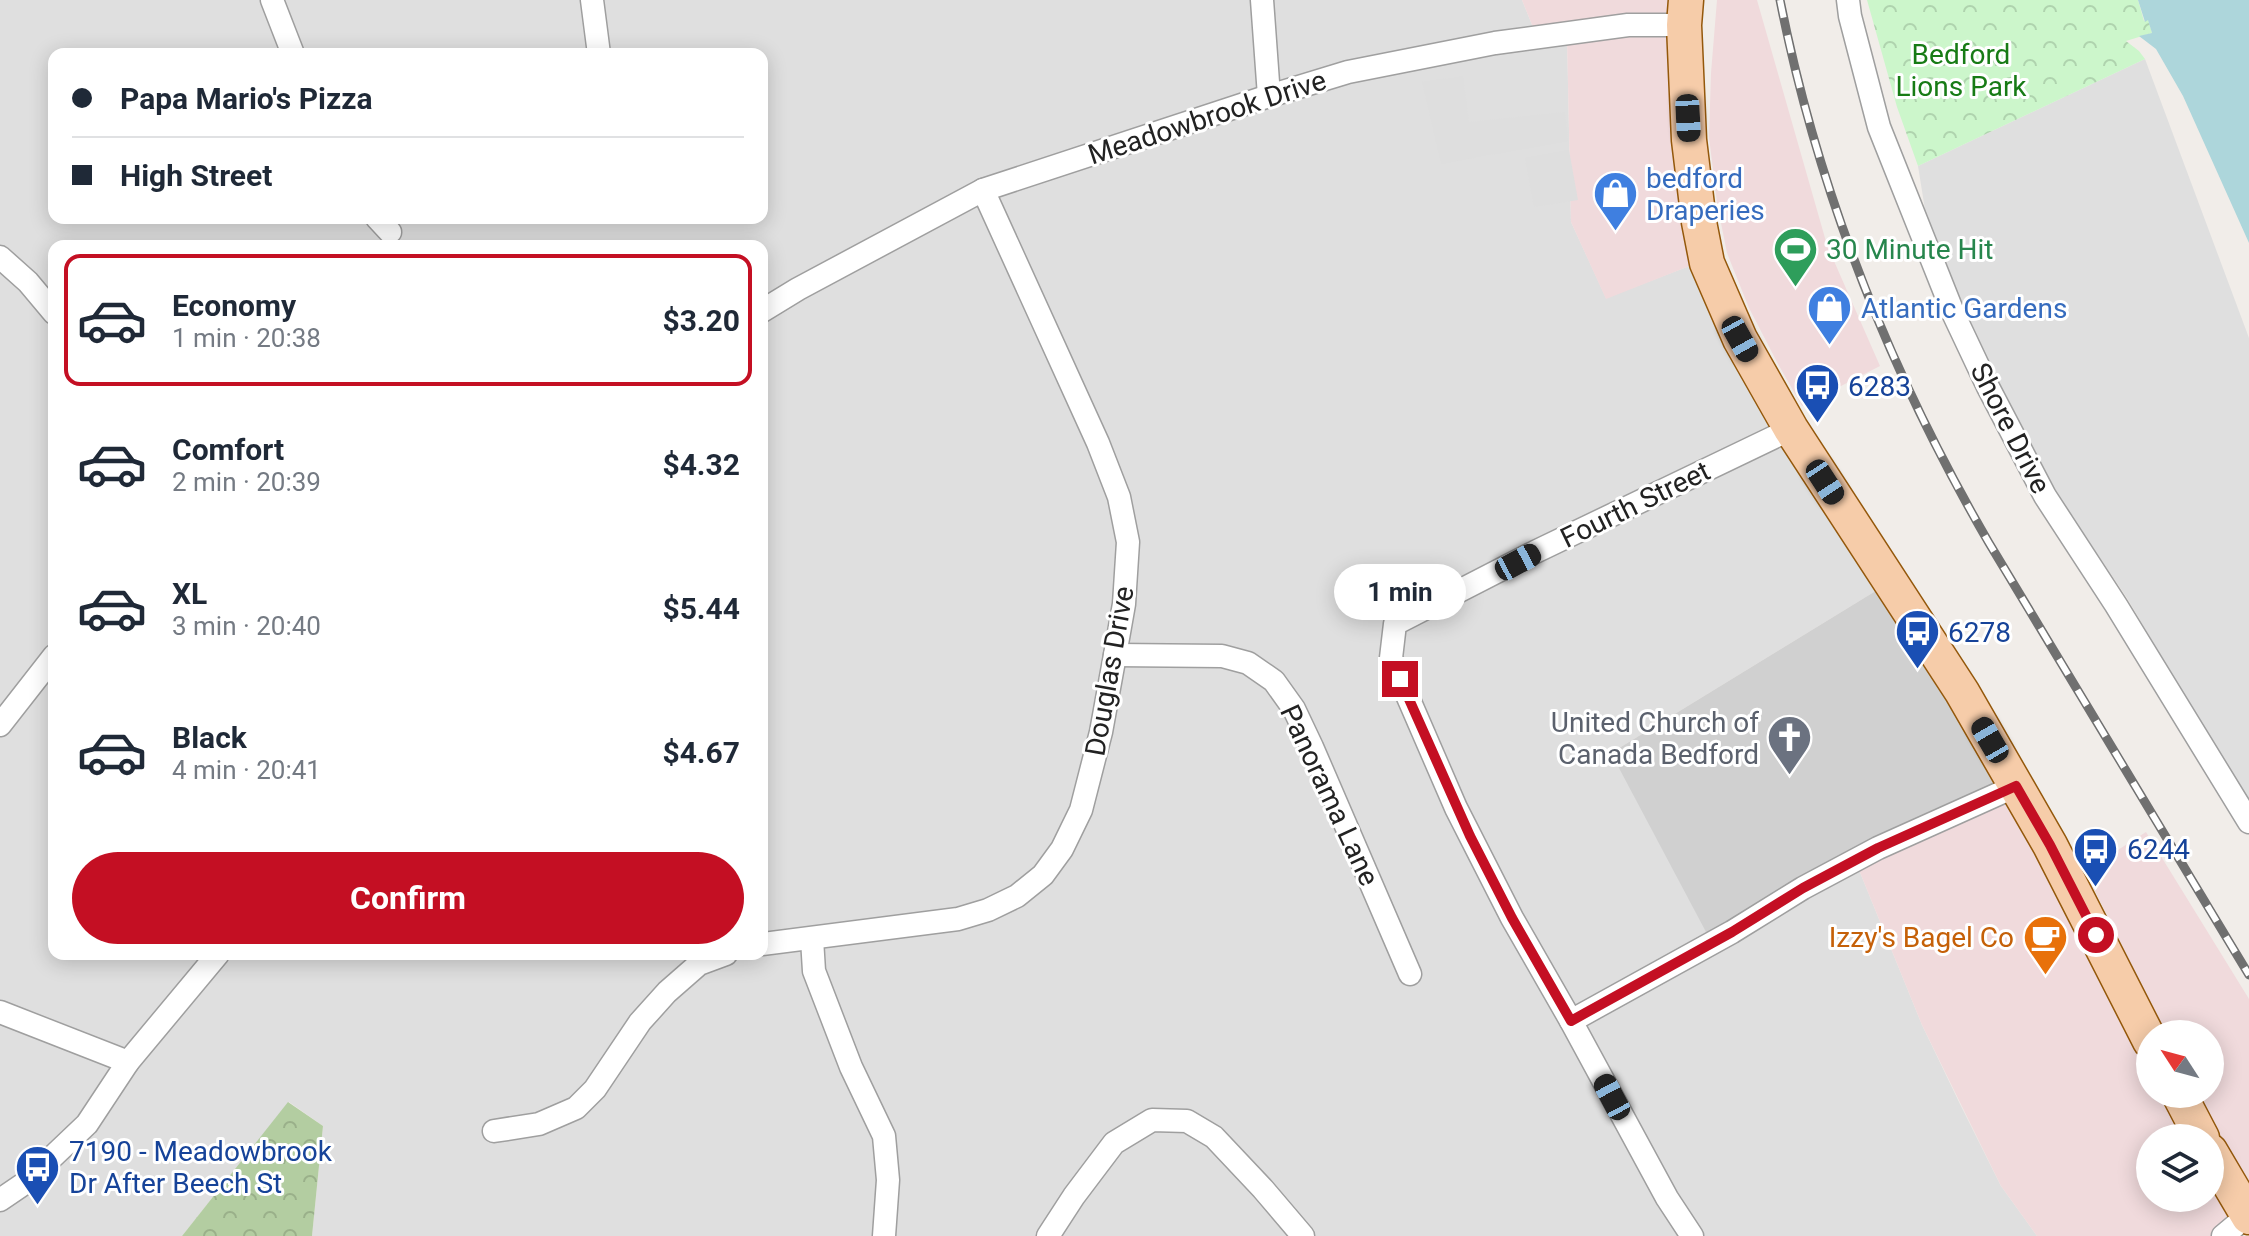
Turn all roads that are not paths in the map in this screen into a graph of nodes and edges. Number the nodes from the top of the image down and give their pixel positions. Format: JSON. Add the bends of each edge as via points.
{"nodes":[{"id":1,"x":272,"y":0,"type":"edge"},
{"id":2,"x":592,"y":0,"type":"edge"},
{"id":3,"x":1262,"y":0,"type":"edge"},
{"id":4,"x":1848,"y":0,"type":"edge"},
{"id":5,"x":1685,"y":12,"type":"edge"},
{"id":6,"x":291,"y":48,"type":"edge"},
{"id":7,"x":598,"y":48,"type":"edge"},
{"id":8,"x":1269,"y":96,"type":"junction"},
{"id":9,"x":983,"y":190,"type":"junction"},
{"id":10,"x":0,"y":257,"type":"edge"},
{"id":11,"x":48,"y":306,"type":"edge"},
{"id":12,"x":768,"y":308,"type":"edge"},
{"id":13,"x":1791,"y":429,"type":"junction"},
{"id":14,"x":1115,"y":655,"type":"junction"},
{"id":15,"x":48,"y":663,"type":"edge"},
{"id":16,"x":0,"y":723,"type":"edge"},
{"id":17,"x":2016,"y":786,"type":"junction"},
{"id":18,"x":2249,"y":822,"type":"edge"},
{"id":19,"x":812,"y":939,"type":"junction"},
{"id":20,"x":768,"y":943,"type":"edge"},
{"id":21,"x":213,"y":960,"type":"edge"},
{"id":22,"x":710,"y":960,"type":"edge"},
{"id":23,"x":1410,"y":974,"type":"dead end"},
{"id":24,"x":0,"y":1012,"type":"edge"},
{"id":25,"x":2139,"y":1020,"type":"edge"},
{"id":26,"x":1571,"y":1021,"type":"junction"},
{"id":27,"x":128,"y":1062,"type":"junction"},
{"id":28,"x":494,"y":1131,"type":"dead end"},
{"id":29,"x":2224,"y":1185,"type":"edge"},
{"id":30,"x":0,"y":1200,"type":"edge"},
{"id":31,"x":2240,"y":1223,"type":"edge"},
{"id":32,"x":884,"y":1236,"type":"edge"},
{"id":33,"x":1048,"y":1236,"type":"edge"},
{"id":34,"x":1303,"y":1236,"type":"edge"},
{"id":35,"x":1692,"y":1236,"type":"edge"}],
"edges":[{"from":1,"to":6,"type":"street"},
{"from":2,"to":7,"type":"street"},
{"from":3,"to":8,"type":"street"},
{"from":4,"to":18,"type":"street","name":"Shore Drive","via":[[1879,127],[1988,387],[2045,496]]},
{"from":5,"to":8,"type":"street","name":"Meadowbrook Drive","via":[[1348,72]]},
{"from":5,"to":13,"type":"main road","via":[[1689,140],[1707,263],[1740,339]]},
{"from":8,"to":9,"type":"street","name":"Meadowbrook Drive"},
{"from":9,"to":12,"type":"street","name":"Meadowbrook Drive"},
{"from":9,"to":14,"type":"street","name":"Douglas Drive","via":[[1119,497],[1128,542]]},
{"from":10,"to":11,"type":"street"},
{"from":13,"to":17,"type":"main road","via":[[1962,692]]},
{"from":13,"to":26,"type":"street","name":"Fourth Street","via":[[1395,624],[1391,658],[1456,808]]},
{"from":14,"to":19,"type":"street","name":"Douglas Drive","via":[[1081,810],[1043,875],[1017,896],[958,919]]},
{"from":14,"to":23,"type":"street","name":"Panorama Lane","via":[[1222,656],[1248,663],[1274,681],[1306,734]]},
{"from":15,"to":16,"type":"street"},
{"from":17,"to":25,"type":"main road"},
{"from":17,"to":26,"type":"street","via":[[1815,881]]},
{"from":19,"to":20,"type":"street","name":"Douglas Drive"},
{"from":19,"to":32,"type":"street","via":[[814,971],[884,1136]]},
{"from":21,"to":27,"type":"street"},
{"from":22,"to":28,"type":"street","via":[[667,992],[576,1108],[539,1124]]},
{"from":24,"to":27,"type":"street"},
{"from":26,"to":35,"type":"street"},
{"from":27,"to":30,"type":"street","via":[[87,1124]]},
{"from":29,"to":31,"type":"main road"},
{"from":33,"to":34,"type":"street","via":[[1114,1143],[1152,1120],[1187,1121],[1214,1137]]}]}
